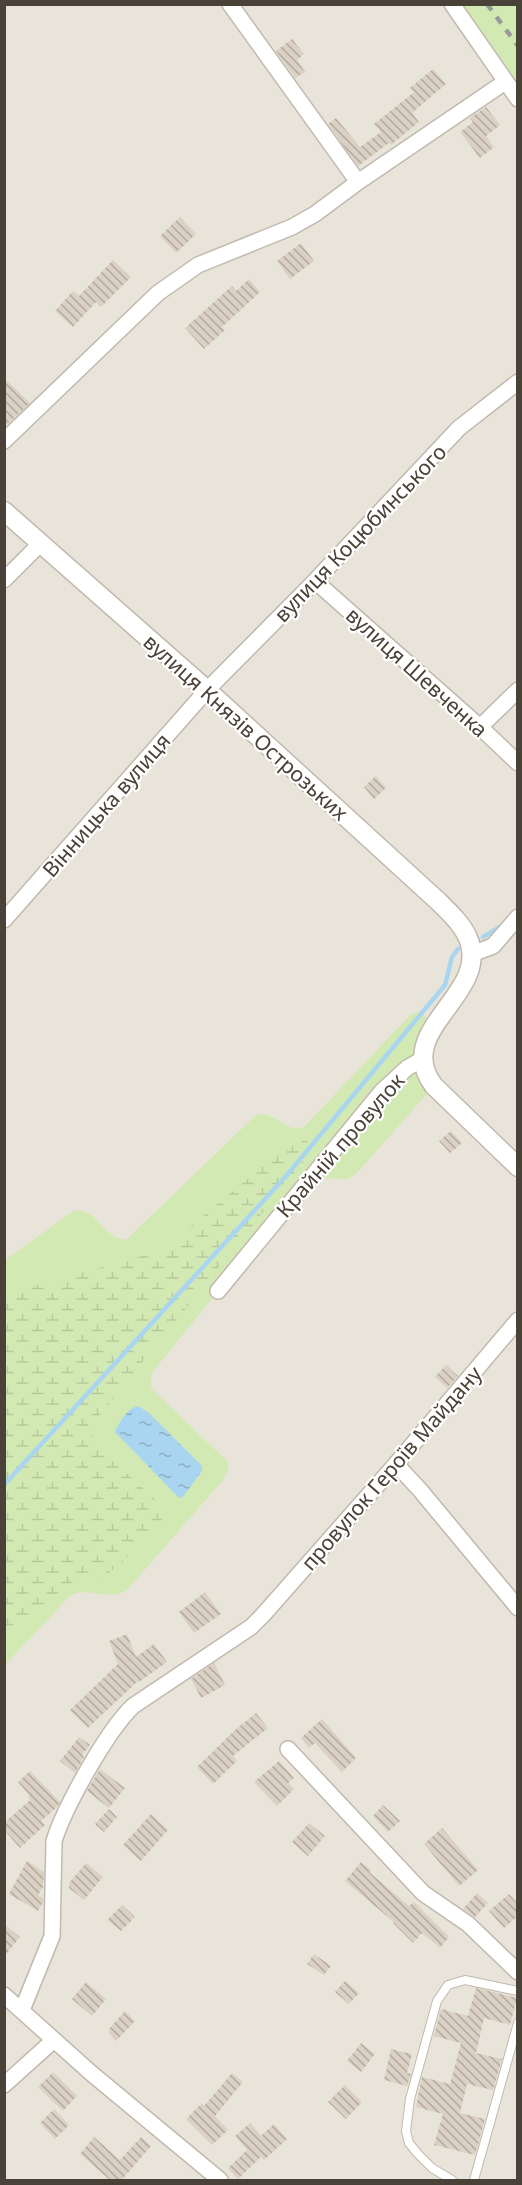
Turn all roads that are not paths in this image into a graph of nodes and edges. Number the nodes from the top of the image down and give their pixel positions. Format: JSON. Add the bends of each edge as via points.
{"nodes":[{"id":1,"x":230,"y":4,"type":"edge"},
{"id":2,"x":452,"y":4,"type":"edge"},
{"id":3,"x":505,"y":82,"type":"junction"},
{"id":4,"x":518,"y":99,"type":"edge"},
{"id":5,"x":358,"y":182,"type":"junction"},
{"id":6,"x":518,"y":382,"type":"edge"},
{"id":7,"x":4,"y":441,"type":"edge"},
{"id":8,"x":4,"y":511,"type":"edge"},
{"id":9,"x":41,"y":543,"type":"junction"},
{"id":10,"x":4,"y":580,"type":"edge"},
{"id":11,"x":315,"y":581,"type":"junction"},
{"id":12,"x":207,"y":690,"type":"junction"},
{"id":13,"x":518,"y":690,"type":"edge"},
{"id":14,"x":480,"y":727,"type":"junction"},
{"id":15,"x":518,"y":763,"type":"edge"},
{"id":16,"x":518,"y":916,"type":"edge"},
{"id":17,"x":4,"y":920,"type":"edge"},
{"id":18,"x":472,"y":954,"type":"junction"},
{"id":19,"x":421,"y":1060,"type":"junction"},
{"id":20,"x":518,"y":1167,"type":"edge"},
{"id":21,"x":218,"y":1291,"type":"dead end"},
{"id":22,"x":518,"y":1320,"type":"edge"},
{"id":23,"x":396,"y":1464,"type":"junction"},
{"id":24,"x":518,"y":1608,"type":"edge"},
{"id":25,"x":288,"y":1749,"type":"dead end"},
{"id":26,"x":518,"y":1972,"type":"edge"},
{"id":27,"x":518,"y":1991,"type":"edge"},
{"id":28,"x":4,"y":1995,"type":"edge"},
{"id":29,"x":22,"y":2010,"type":"junction"},
{"id":30,"x":518,"y":2023,"type":"edge"},
{"id":31,"x":54,"y":2040,"type":"junction"},
{"id":32,"x":4,"y":2085,"type":"edge"},
{"id":33,"x":220,"y":2181,"type":"edge"},
{"id":34,"x":452,"y":2181,"type":"edge"},
{"id":35,"x":474,"y":2181,"type":"edge"}],
"edges":[{"from":1,"to":5,"type":"street"},
{"from":2,"to":3,"type":"street"},
{"from":3,"to":4,"type":"street"},
{"from":3,"to":5,"type":"street"},
{"from":5,"to":7,"type":"street","via":[[292,227],[198,265],[174,280]]},
{"from":6,"to":11,"type":"street","name":"вулиця Коцюбинського","via":[[459,428]]},
{"from":8,"to":9,"type":"street","name":"вулиця Князів Острозьких"},
{"from":9,"to":10,"type":"street"},
{"from":9,"to":12,"type":"street","name":"вулиця Князів Острозьких"},
{"from":11,"to":12,"type":"street","name":"вулиця Коцюбинського"},
{"from":11,"to":14,"type":"street","name":"вулиця Шевченка"},
{"from":12,"to":17,"type":"street","name":"Вінницька вулиця"},
{"from":12,"to":18,"type":"street","name":"вулиця Князів Острозьких","via":[[439,902],[466,934]]},
{"from":13,"to":14,"type":"street"},
{"from":14,"to":15,"type":"street","name":"вулиця Шевченка"},
{"from":16,"to":18,"type":"street","via":[[493,945]]},
{"from":18,"to":19,"type":"street","name":"Крайній провулок","via":[[467,976],[424,1046]]},
{"from":19,"to":20,"type":"street","via":[[424,1074],[434,1086]]},
{"from":19,"to":21,"type":"street","name":"Крайній провулок","via":[[382,1091]]},
{"from":22,"to":23,"type":"street","name":"провулок Героїв Майдану"},
{"from":23,"to":24,"type":"street"},
{"from":23,"to":29,"type":"street","name":"провулок Героїв Майдану","via":[[251,1628],[121,1717],[58,1827],[54,1841],[52,1936]]},
{"from":25,"to":26,"type":"street","via":[[423,1893],[468,1924]]},
{"from":27,"to":34,"type":"lane","via":[[465,1980],[448,1984],[437,2001],[410,2099],[406,2132],[418,2154]]},
{"from":28,"to":29,"type":"street"},
{"from":29,"to":31,"type":"street"},
{"from":30,"to":35,"type":"lane"},
{"from":31,"to":32,"type":"street"},
{"from":31,"to":33,"type":"street"}]}
